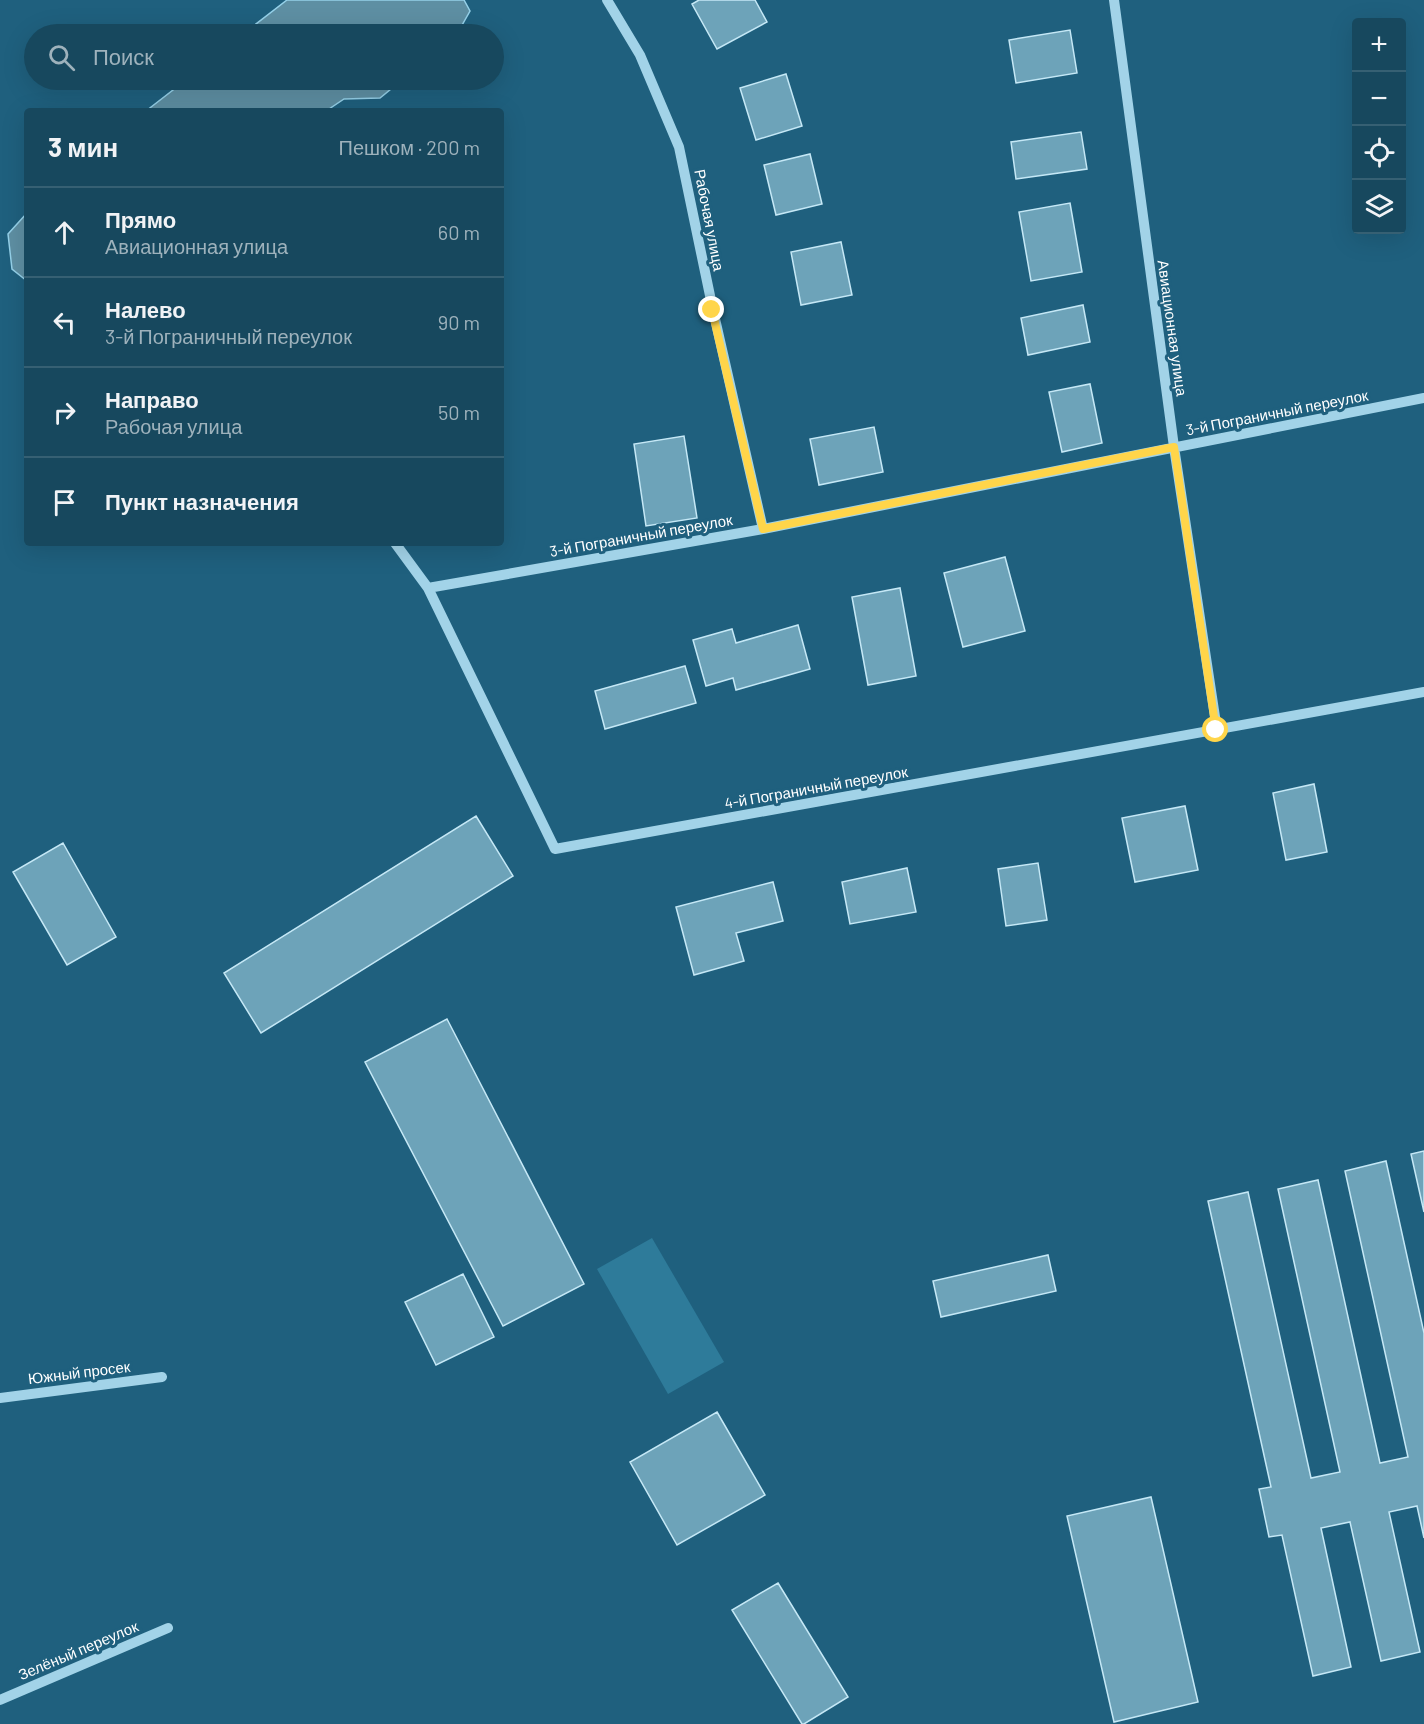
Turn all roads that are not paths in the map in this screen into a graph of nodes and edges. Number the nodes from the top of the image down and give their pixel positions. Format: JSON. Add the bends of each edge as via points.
{"nodes":[{"id":1,"x":607,"y":0,"type":"edge"},
{"id":2,"x":1114,"y":0,"type":"edge"},
{"id":3,"x":1424,"y":398,"type":"edge"},
{"id":4,"x":1174,"y":447,"type":"junction"},
{"id":5,"x":763,"y":529,"type":"junction"},
{"id":6,"x":397,"y":546,"type":"edge"},
{"id":7,"x":428,"y":588,"type":"junction"},
{"id":8,"x":1424,"y":692,"type":"edge"},
{"id":9,"x":1216,"y":730,"type":"junction"},
{"id":10,"x":162,"y":1377,"type":"dead end"},
{"id":11,"x":0,"y":1398,"type":"edge"},
{"id":12,"x":168,"y":1628,"type":"dead end"},
{"id":13,"x":0,"y":1700,"type":"edge"}],
"edges":[{"from":1,"to":5,"type":"street","name":"Рабочая улица","via":[[640,55],[680,147],[712,310]]},
{"from":2,"to":4,"type":"street","name":"Авиационная улица"},
{"from":3,"to":4,"type":"street","name":"3-й Пограничный переулок"},
{"from":4,"to":5,"type":"street","name":"3-й Пограничный переулок"},
{"from":4,"to":9,"type":"street","name":"Авиационная улица"},
{"from":5,"to":7,"type":"street","name":"3-й Пограничный переулок"},
{"from":6,"to":7,"type":"street","name":"4-й Пограничный переулок"},
{"from":7,"to":9,"type":"street","name":"4-й Пограничный переулок","via":[[555,849]]},
{"from":8,"to":9,"type":"street","name":"4-й Пограничный переулок"},
{"from":10,"to":11,"type":"street","name":"Южный просек"},
{"from":12,"to":13,"type":"street","name":"Зелёный переулок"}]}
